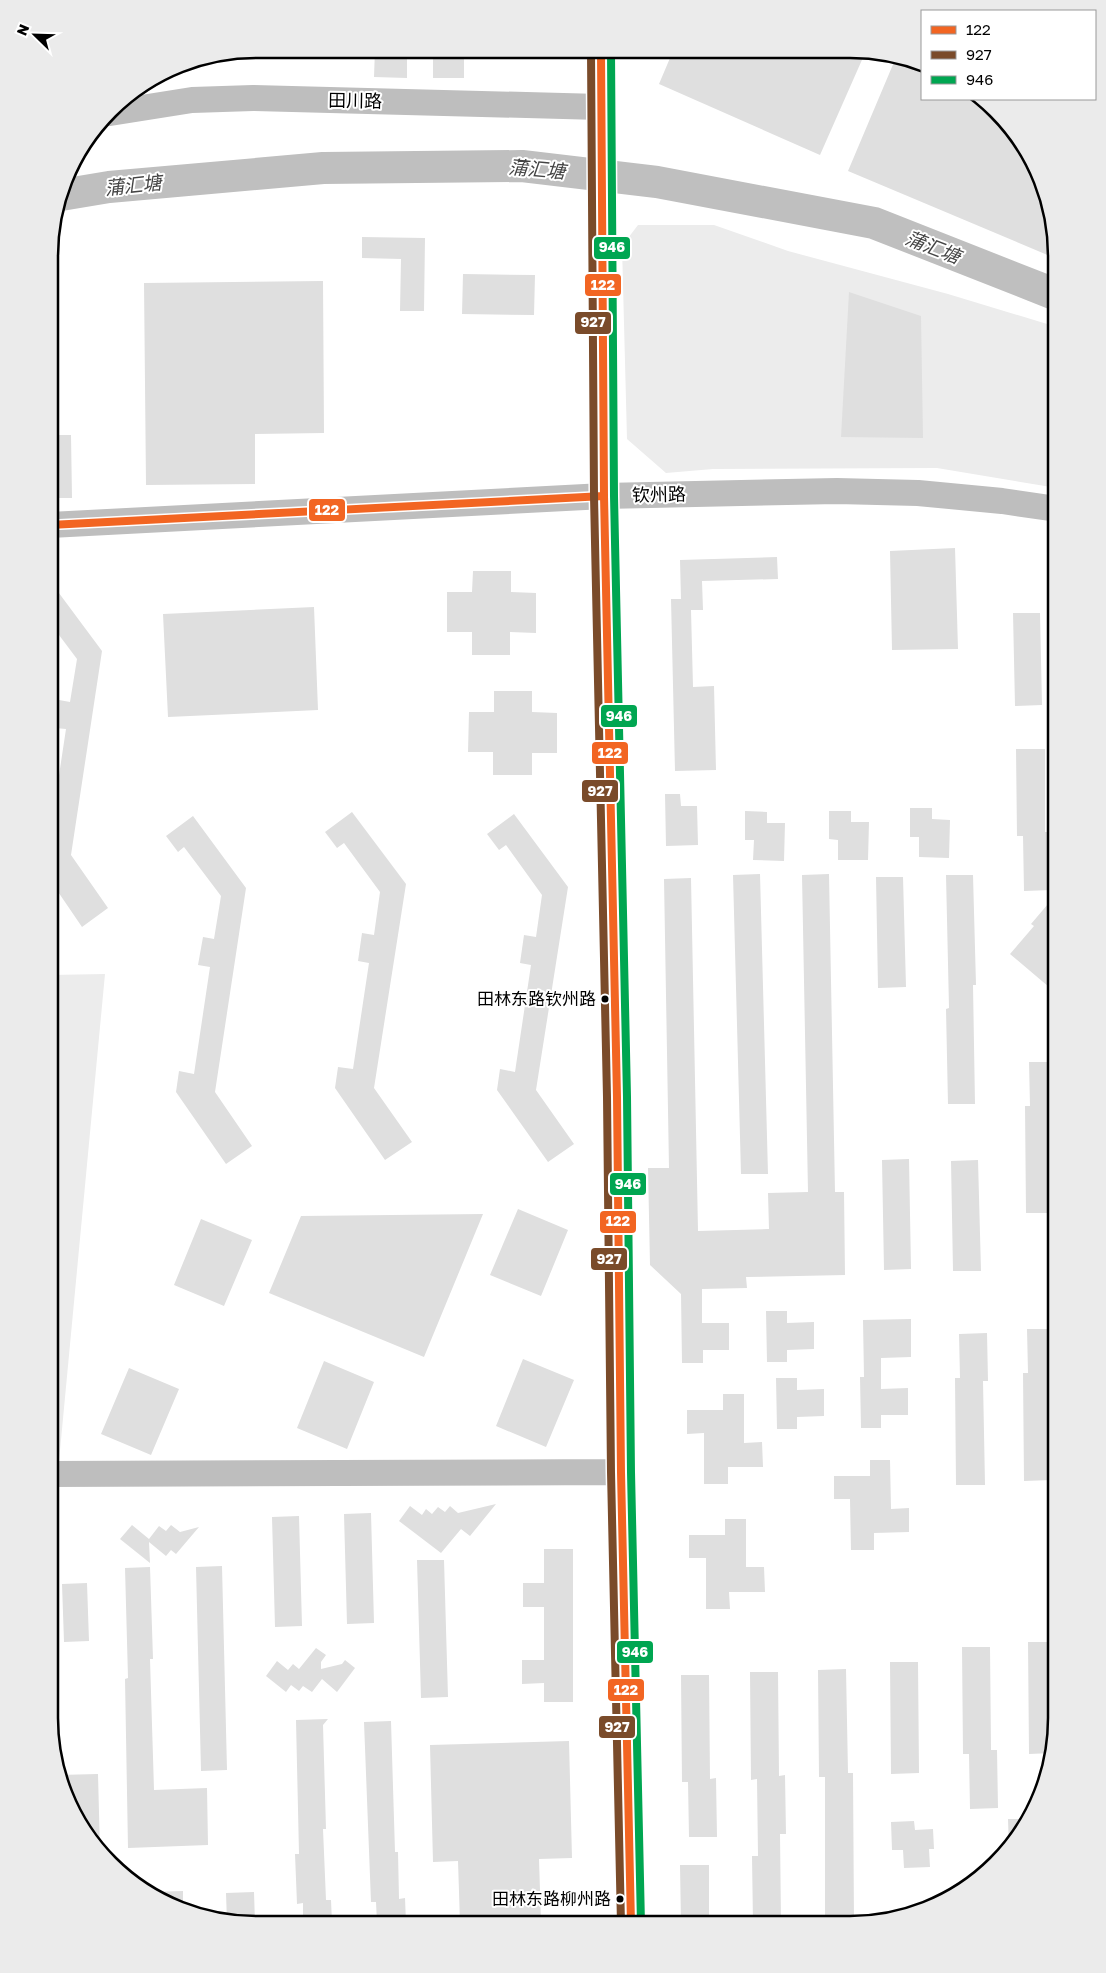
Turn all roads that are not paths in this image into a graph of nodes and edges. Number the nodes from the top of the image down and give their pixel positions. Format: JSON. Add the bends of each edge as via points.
{"nodes":[{"id":1,"x":601,"y":58,"type":"edge"},
{"id":2,"x":121,"y":111,"type":"edge"},
{"id":3,"x":600,"y":116,"type":"junction"},
{"id":4,"x":604,"y":496,"type":"junction"},
{"id":5,"x":1048,"y":508,"type":"edge"},
{"id":6,"x":58,"y":525,"type":"edge"},
{"id":7,"x":621,"y":1472,"type":"junction"},
{"id":8,"x":58,"y":1474,"type":"edge"},
{"id":9,"x":631,"y":1916,"type":"edge"}],
"edges":[{"from":1,"to":3,"type":"street"},
{"from":2,"to":3,"type":"street","name":"田川路","via":[[192,100],[253,98]]},
{"from":3,"to":4,"type":"street"},
{"from":4,"to":5,"type":"street","name":"钦州路","via":[[837,491],[918,493]]},
{"from":4,"to":6,"type":"street","name":"钦州路"},
{"from":4,"to":7,"type":"street","via":[[617,1097]]},
{"from":7,"to":8,"type":"street"},
{"from":7,"to":9,"type":"street"}]}
